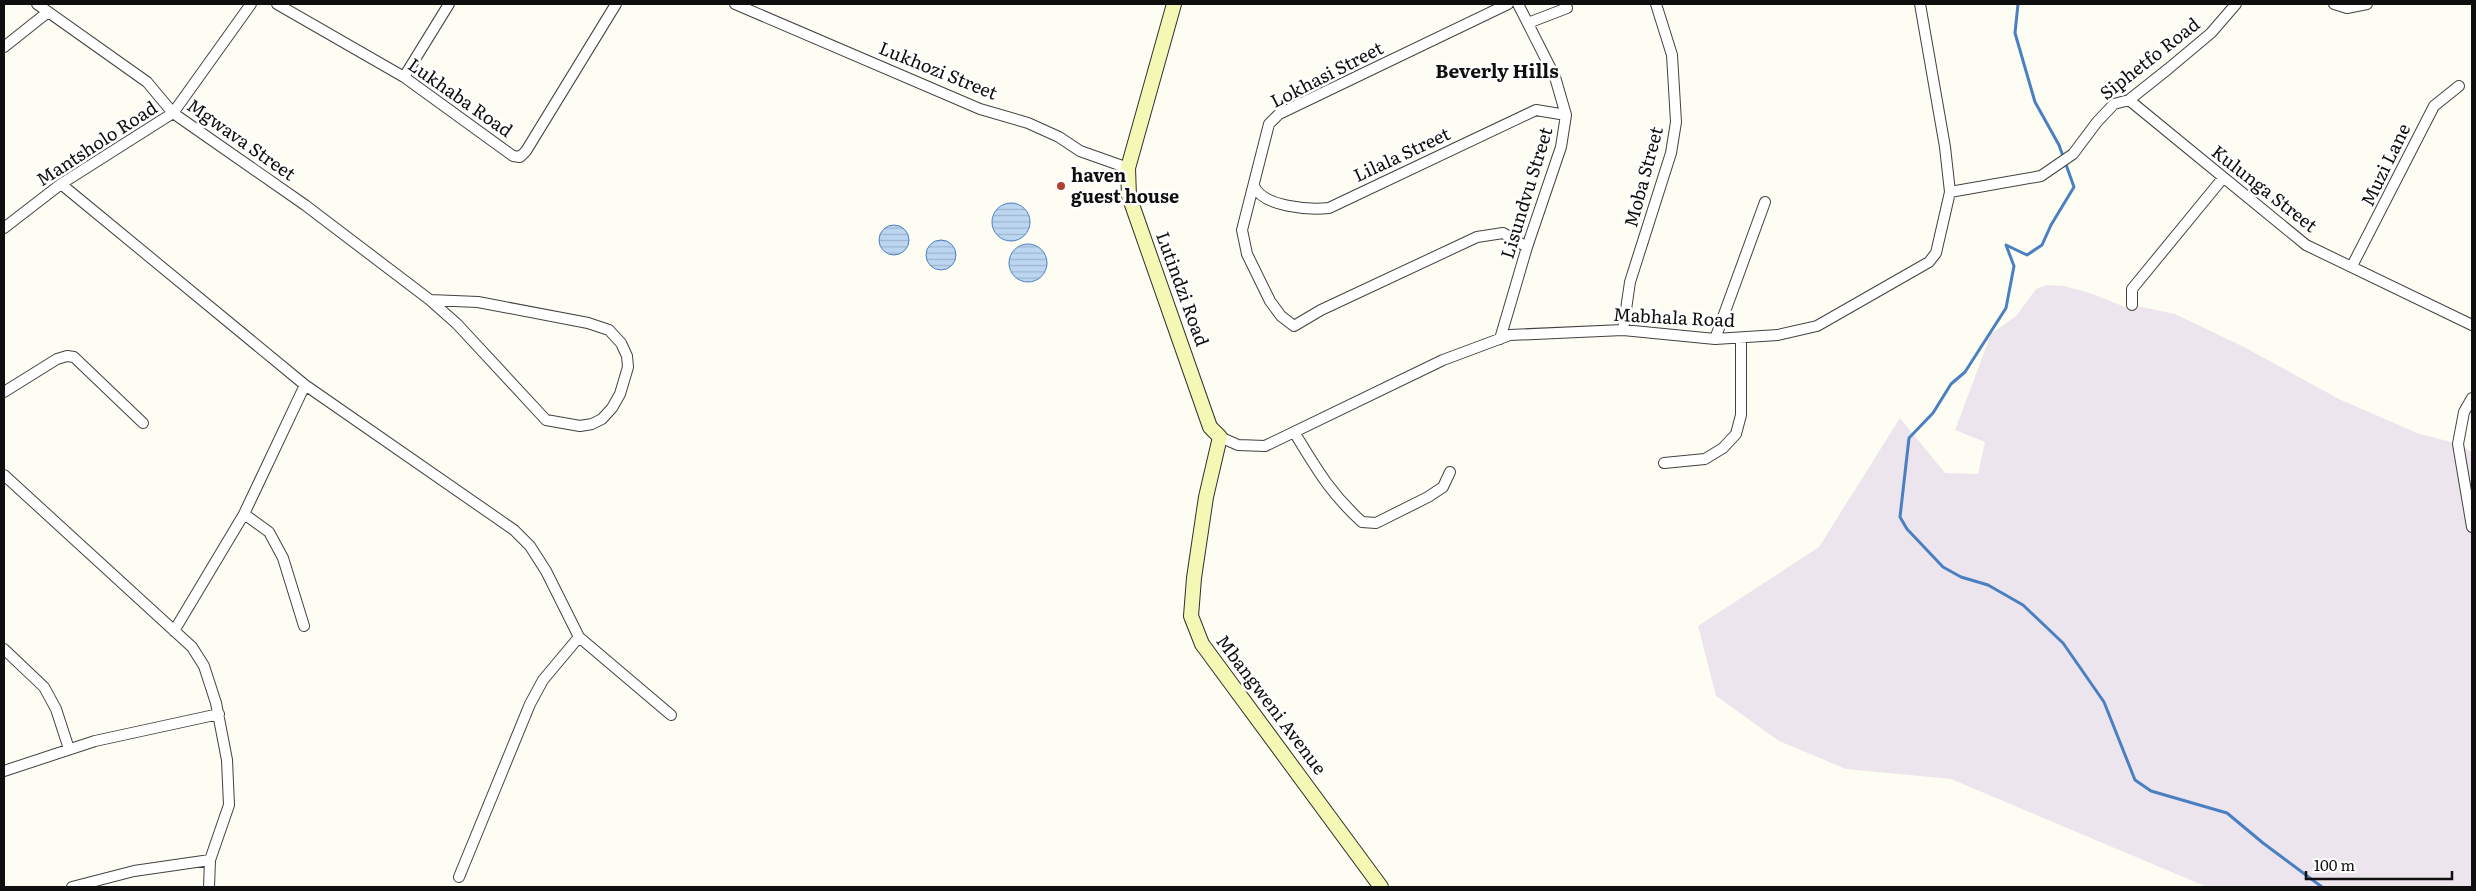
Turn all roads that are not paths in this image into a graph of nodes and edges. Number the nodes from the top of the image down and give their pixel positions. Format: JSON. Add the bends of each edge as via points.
{"nodes":[{"id":1,"x":38,"y":4,"type":"edge"},
{"id":2,"x":251,"y":4,"type":"edge"},
{"id":3,"x":278,"y":4,"type":"edge"},
{"id":4,"x":449,"y":4,"type":"edge"},
{"id":5,"x":616,"y":4,"type":"edge"},
{"id":6,"x":735,"y":4,"type":"edge"},
{"id":7,"x":1174,"y":4,"type":"edge"},
{"id":8,"x":1508,"y":4,"type":"edge"},
{"id":9,"x":1518,"y":4,"type":"edge"},
{"id":10,"x":1656,"y":4,"type":"edge"},
{"id":11,"x":1920,"y":4,"type":"edge"},
{"id":12,"x":2236,"y":4,"type":"edge"},
{"id":13,"x":2334,"y":4,"type":"edge"},
{"id":14,"x":2367,"y":4,"type":"edge"},
{"id":15,"x":1567,"y":8,"type":"dead end"},
{"id":16,"x":48,"y":12,"type":"junction"},
{"id":17,"x":1528,"y":23,"type":"junction"},
{"id":18,"x":4,"y":47,"type":"edge"},
{"id":19,"x":404,"y":77,"type":"junction"},
{"id":20,"x":2458,"y":86,"type":"dead end"},
{"id":21,"x":2129,"y":100,"type":"junction"},
{"id":22,"x":173,"y":113,"type":"junction"},
{"id":23,"x":1566,"y":116,"type":"junction"},
{"id":24,"x":1128,"y":168,"type":"junction"},
{"id":25,"x":2223,"y":178,"type":"junction"},
{"id":26,"x":61,"y":184,"type":"junction"},
{"id":27,"x":1254,"y":186,"type":"junction"},
{"id":28,"x":1950,"y":192,"type":"junction"},
{"id":29,"x":1765,"y":202,"type":"dead end"},
{"id":30,"x":4,"y":228,"type":"edge"},
{"id":31,"x":1526,"y":247,"type":"junction"},
{"id":32,"x":2352,"y":266,"type":"junction"},
{"id":33,"x":430,"y":300,"type":"junction"},
{"id":34,"x":2132,"y":305,"type":"dead end"},
{"id":35,"x":2472,"y":325,"type":"edge"},
{"id":36,"x":1623,"y":330,"type":"junction"},
{"id":37,"x":1741,"y":338,"type":"junction"},
{"id":38,"x":1500,"y":339,"type":"junction"},
{"id":39,"x":1715,"y":339,"type":"junction"},
{"id":40,"x":305,"y":385,"type":"junction"},
{"id":41,"x":4,"y":392,"type":"edge"},
{"id":42,"x":2472,"y":398,"type":"edge"},
{"id":43,"x":143,"y":423,"type":"dead end"},
{"id":44,"x":1294,"y":432,"type":"junction"},
{"id":45,"x":1220,"y":437,"type":"junction"},
{"id":46,"x":1664,"y":463,"type":"dead end"},
{"id":47,"x":1450,"y":472,"type":"dead end"},
{"id":48,"x":4,"y":475,"type":"edge"},
{"id":49,"x":244,"y":514,"type":"junction"},
{"id":50,"x":2472,"y":527,"type":"edge"},
{"id":51,"x":304,"y":626,"type":"dead end"},
{"id":52,"x":174,"y":630,"type":"junction"},
{"id":53,"x":578,"y":637,"type":"junction"},
{"id":54,"x":4,"y":649,"type":"edge"},
{"id":55,"x":219,"y":714,"type":"junction"},
{"id":56,"x":671,"y":716,"type":"dead end"},
{"id":57,"x":69,"y":749,"type":"junction"},
{"id":58,"x":4,"y":771,"type":"edge"},
{"id":59,"x":210,"y":860,"type":"junction"},
{"id":60,"x":459,"y":877,"type":"dead end"},
{"id":61,"x":72,"y":887,"type":"edge"},
{"id":62,"x":208,"y":887,"type":"edge"},
{"id":63,"x":1381,"y":887,"type":"edge"}],
"edges":[{"from":1,"to":16,"type":"street","name":"Mgwava Street"},
{"from":2,"to":22,"type":"street","name":"Mantsholo Road"},
{"from":3,"to":19,"type":"street","name":"Lukhaba Road"},
{"from":4,"to":19,"type":"street"},
{"from":5,"to":19,"type":"street","name":"Lukhaba Road","via":[[520,157],[514,156]]},
{"from":6,"to":24,"type":"street","name":"Lukhozi Street","via":[[980,109],[1028,123],[1080,151]]},
{"from":7,"to":24,"type":"street","name":"Lutindzi Road"},
{"from":8,"to":27,"type":"street","name":"Lokhasi Street","via":[[1279,114],[1269,124]]},
{"from":9,"to":17,"type":"street","name":"Lisundvu Street"},
{"from":10,"to":36,"type":"street","name":"Moba Street","via":[[1672,55],[1676,122],[1671,153],[1630,282]]},
{"from":11,"to":28,"type":"street","name":"Mabhala Road"},
{"from":12,"to":21,"type":"street","name":"Siphetfo Road","via":[[2211,33]]},
{"from":13,"to":14,"type":"street","via":[[2347,8]]},
{"from":15,"to":17,"type":"street"},
{"from":16,"to":18,"type":"street"},
{"from":16,"to":22,"type":"street","name":"Mgwava Street","via":[[147,82]]},
{"from":17,"to":23,"type":"street","name":"Lisundvu Street","via":[[1555,77]]},
{"from":20,"to":32,"type":"street","name":"Muzi Lane","via":[[2434,106]]},
{"from":21,"to":25,"type":"street","name":"Kulunga Street"},
{"from":21,"to":28,"type":"street","name":"Siphetfo Road","via":[[2114,104],[2074,154],[2041,176]]},
{"from":22,"to":26,"type":"street","name":"Mantsholo Road"},
{"from":22,"to":33,"type":"street","name":"Mgwava Street","via":[[305,205]]},
{"from":23,"to":27,"type":"street","name":"Lilala Street","via":[[1536,110],[1329,208],[1301,208],[1267,200]]},
{"from":23,"to":31,"type":"street","name":"Lisundvu Street","via":[[1560,147]]},
{"from":24,"to":45,"type":"street","name":"Lutindzi Road","via":[[1129,196],[1210,428]]},
{"from":25,"to":32,"type":"street","name":"Kulunga Street","via":[[2306,245]]},
{"from":25,"to":34,"type":"street","via":[[2132,289]]},
{"from":26,"to":30,"type":"street","name":"Mantsholo Road"},
{"from":26,"to":40,"type":"street"},
{"from":27,"to":31,"type":"street","name":"Lokhasi Street","via":[[1242,230],[1247,254],[1270,301],[1294,326],[1321,310],[1477,237],[1503,233]]},
{"from":28,"to":37,"type":"street","name":"Mabhala Road","via":[[1936,253],[1929,262],[1817,326],[1778,335]]},
{"from":29,"to":39,"type":"street"},
{"from":31,"to":38,"type":"street","name":"Lisundvu Street"},
{"from":32,"to":35,"type":"street","name":"Kulunga Street"},
{"from":33,"to":33,"type":"street","name":"Mgwava Street","via":[[478,302],[588,322],[609,330],[622,343],[627,356],[628,367],[620,394],[602,419],[592,424],[580,426],[546,420],[457,324]]},
{"from":36,"to":38,"type":"street","name":"Mabhala Road","via":[[1510,335]]},
{"from":36,"to":39,"type":"street","name":"Mabhala Road"},
{"from":37,"to":39,"type":"street","name":"Mabhala Road"},
{"from":37,"to":46,"type":"street","via":[[1741,415],[1736,434],[1723,448],[1705,459]]},
{"from":38,"to":44,"type":"street","name":"Mabhala Road","via":[[1443,360]]},
{"from":40,"to":49,"type":"street"},
{"from":40,"to":53,"type":"street","via":[[514,530],[530,546],[546,571]]},
{"from":41,"to":43,"type":"street","via":[[57,358],[67,356],[81,361]]},
{"from":42,"to":50,"type":"street","via":[[2464,412],[2458,444]]},
{"from":44,"to":45,"type":"street","name":"Mabhala Road","via":[[1265,446],[1238,445]]},
{"from":44,"to":47,"type":"street","via":[[1327,486],[1362,522],[1376,523],[1428,497],[1443,487]]},
{"from":45,"to":63,"type":"street","name":"Mbangweni Avenue","via":[[1206,497],[1191,616],[1202,644]]},
{"from":48,"to":52,"type":"street"},
{"from":49,"to":51,"type":"street","via":[[269,532],[284,558]]},
{"from":49,"to":52,"type":"street"},
{"from":52,"to":55,"type":"street","via":[[192,647],[204,666]]},
{"from":53,"to":56,"type":"street"},
{"from":53,"to":60,"type":"street","via":[[543,680],[530,704]]},
{"from":54,"to":57,"type":"street","via":[[44,687],[56,709]]},
{"from":55,"to":57,"type":"street"},
{"from":55,"to":59,"type":"street","via":[[227,760],[229,806]]},
{"from":57,"to":58,"type":"street"},
{"from":59,"to":61,"type":"street","via":[[134,870]]},
{"from":59,"to":62,"type":"street"}]}
